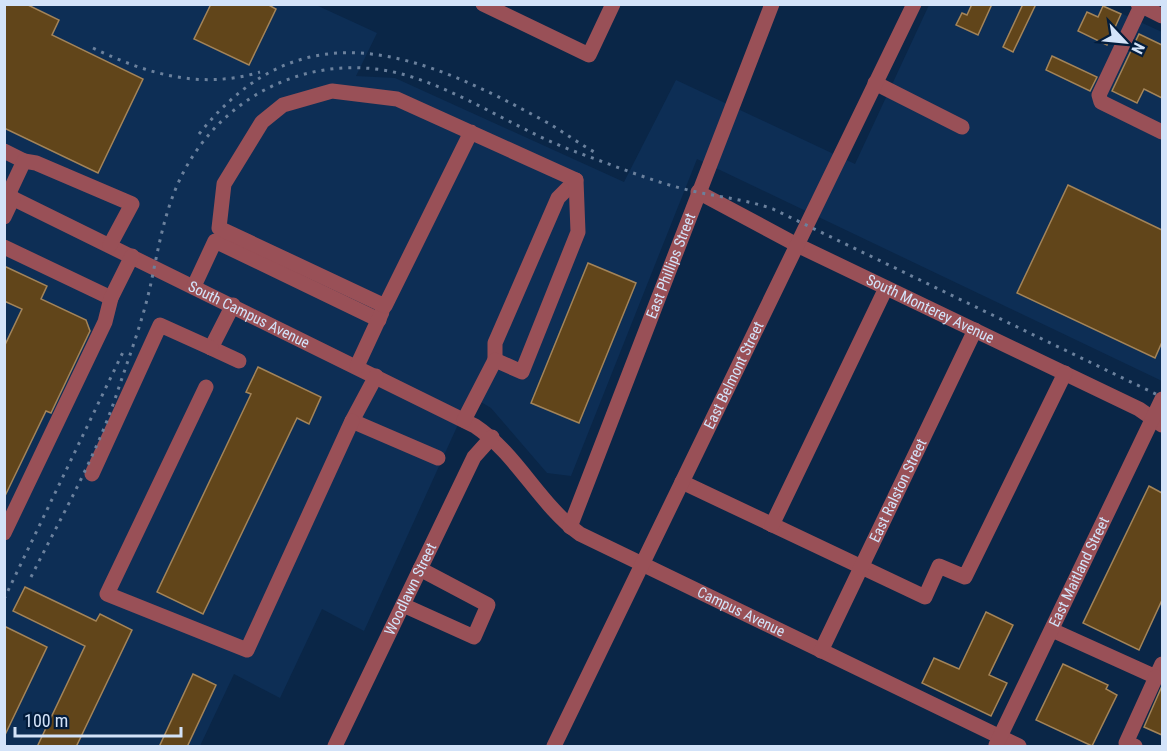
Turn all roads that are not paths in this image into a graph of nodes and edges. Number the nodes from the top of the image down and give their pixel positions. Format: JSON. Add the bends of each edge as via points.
{"nodes":[{"id":1,"x":483,"y":4,"type":"edge"},
{"id":2,"x":614,"y":4,"type":"edge"},
{"id":3,"x":772,"y":4,"type":"edge"},
{"id":4,"x":914,"y":4,"type":"edge"},
{"id":5,"x":1140,"y":5,"type":"edge"},
{"id":6,"x":1162,"y":16,"type":"edge"},
{"id":7,"x":875,"y":83,"type":"junction"},
{"id":8,"x":962,"y":127,"type":"dead end"},
{"id":9,"x":471,"y":132,"type":"junction"},
{"id":10,"x":1162,"y":132,"type":"edge"},
{"id":11,"x":4,"y":151,"type":"edge"},
{"id":12,"x":24,"y":161,"type":"junction"},
{"id":13,"x":576,"y":180,"type":"junction"},
{"id":14,"x":698,"y":192,"type":"junction"},
{"id":15,"x":8,"y":196,"type":"edge"},
{"id":16,"x":4,"y":217,"type":"edge"},
{"id":17,"x":217,"y":234,"type":"junction"},
{"id":18,"x":110,"y":245,"type":"junction"},
{"id":19,"x":797,"y":245,"type":"junction"},
{"id":20,"x":4,"y":247,"type":"edge"},
{"id":21,"x":132,"y":255,"type":"junction"},
{"id":22,"x":194,"y":286,"type":"junction"},
{"id":23,"x":886,"y":288,"type":"junction"},
{"id":24,"x":111,"y":298,"type":"junction"},
{"id":25,"x":233,"y":305,"type":"junction"},
{"id":26,"x":382,"y":313,"type":"junction"},
{"id":27,"x":975,"y":330,"type":"junction"},
{"id":28,"x":211,"y":348,"type":"junction"},
{"id":29,"x":495,"y":360,"type":"junction"},
{"id":30,"x":239,"y":361,"type":"dead end"},
{"id":31,"x":357,"y":366,"type":"junction"},
{"id":32,"x":1065,"y":373,"type":"junction"},
{"id":33,"x":376,"y":376,"type":"junction"},
{"id":34,"x":206,"y":387,"type":"dead end"},
{"id":35,"x":1162,"y":399,"type":"edge"},
{"id":36,"x":464,"y":420,"type":"junction"},
{"id":37,"x":352,"y":421,"type":"junction"},
{"id":38,"x":1158,"y":421,"type":"edge"},
{"id":39,"x":492,"y":438,"type":"junction"},
{"id":40,"x":438,"y":458,"type":"dead end"},
{"id":41,"x":92,"y":474,"type":"dead end"},
{"id":42,"x":682,"y":482,"type":"junction"},
{"id":43,"x":772,"y":525,"type":"junction"},
{"id":44,"x":570,"y":526,"type":"junction"},
{"id":45,"x":4,"y":533,"type":"edge"},
{"id":46,"x":642,"y":564,"type":"junction"},
{"id":47,"x":420,"y":568,"type":"junction"},
{"id":48,"x":861,"y":568,"type":"junction"},
{"id":49,"x":403,"y":605,"type":"junction"},
{"id":50,"x":1052,"y":630,"type":"junction"},
{"id":51,"x":821,"y":651,"type":"junction"},
{"id":52,"x":1159,"y":671,"type":"edge"},
{"id":53,"x":998,"y":742,"type":"edge"},
{"id":54,"x":335,"y":747,"type":"edge"},
{"id":55,"x":554,"y":747,"type":"edge"},
{"id":56,"x":1019,"y":747,"type":"edge"},
{"id":57,"x":1135,"y":747,"type":"edge"}],
"edges":[{"from":1,"to":2,"type":"street","via":[[589,55]]},
{"from":3,"to":14,"type":"street","name":"East Phillips Street"},
{"from":4,"to":7,"type":"street","name":"East Belmont Street"},
{"from":5,"to":6,"type":"street"},
{"from":5,"to":10,"type":"street","via":[[1099,95],[1101,102]]},
{"from":7,"to":8,"type":"street"},
{"from":7,"to":19,"type":"street","name":"East Belmont Street"},
{"from":9,"to":13,"type":"street"},
{"from":9,"to":17,"type":"street","via":[[397,99],[332,90],[283,105],[262,122],[224,184]]},
{"from":9,"to":26,"type":"street"},
{"from":11,"to":12,"type":"street"},
{"from":12,"to":15,"type":"street"},
{"from":12,"to":18,"type":"street","via":[[132,204]]},
{"from":13,"to":29,"type":"street","via":[[558,198],[495,343]]},
{"from":13,"to":29,"type":"street","via":[[578,232],[522,372]]},
{"from":14,"to":19,"type":"street","name":"South Monterey Avenue"},
{"from":14,"to":44,"type":"street","name":"East Phillips Street"},
{"from":15,"to":16,"type":"street"},
{"from":15,"to":18,"type":"street","name":"South Campus Avenue"},
{"from":17,"to":22,"type":"street"},
{"from":17,"to":26,"type":"street"},
{"from":18,"to":21,"type":"street","name":"South Campus Avenue"},
{"from":19,"to":23,"type":"street","name":"South Monterey Avenue"},
{"from":19,"to":42,"type":"street","name":"East Belmont Street"},
{"from":20,"to":24,"type":"street"},
{"from":21,"to":22,"type":"street","name":"South Campus Avenue"},
{"from":21,"to":24,"type":"street"},
{"from":22,"to":25,"type":"street","name":"South Campus Avenue"},
{"from":23,"to":27,"type":"street","name":"South Monterey Avenue"},
{"from":23,"to":43,"type":"street"},
{"from":24,"to":45,"type":"street","via":[[105,322]]},
{"from":25,"to":28,"type":"street"},
{"from":25,"to":31,"type":"street","name":"South Campus Avenue"},
{"from":26,"to":31,"type":"street"},
{"from":27,"to":32,"type":"street","name":"South Monterey Avenue"},
{"from":27,"to":48,"type":"street","name":"East Ralston Street"},
{"from":28,"to":30,"type":"street"},
{"from":28,"to":41,"type":"street","via":[[160,325]]},
{"from":29,"to":36,"type":"street"},
{"from":31,"to":33,"type":"street","name":"South Campus Avenue"},
{"from":32,"to":38,"type":"street","name":"South Monterey Avenue","via":[[1140,408]]},
{"from":32,"to":48,"type":"street","via":[[965,577],[939,566],[926,597]]},
{"from":33,"to":36,"type":"street","name":"South Campus Avenue"},
{"from":33,"to":37,"type":"street"},
{"from":34,"to":37,"type":"street","via":[[107,594],[247,650]]},
{"from":35,"to":38,"type":"street","name":"East Maitland Street"},
{"from":36,"to":39,"type":"street","name":"South Campus Avenue"},
{"from":37,"to":40,"type":"street"},
{"from":38,"to":50,"type":"street","name":"East Maitland Street"},
{"from":39,"to":44,"type":"street","name":"Campus Avenue"},
{"from":39,"to":47,"type":"street","name":"Woodlawn Street","via":[[474,457]]},
{"from":42,"to":43,"type":"street"},
{"from":42,"to":46,"type":"street","name":"East Belmont Street"},
{"from":43,"to":48,"type":"street"},
{"from":44,"to":46,"type":"street","name":"Campus Avenue"},
{"from":46,"to":51,"type":"street","name":"Campus Avenue"},
{"from":46,"to":55,"type":"street","name":"East Belmont Street"},
{"from":47,"to":49,"type":"street","name":"Woodlawn Street"},
{"from":47,"to":49,"type":"street","via":[[488,605],[474,637]]},
{"from":48,"to":51,"type":"street","name":"East Ralston Street"},
{"from":49,"to":54,"type":"street","name":"Woodlawn Street"},
{"from":50,"to":52,"type":"street"},
{"from":50,"to":53,"type":"street","name":"East Maitland Street"},
{"from":51,"to":53,"type":"street","name":"Campus Avenue"},
{"from":52,"to":57,"type":"street","via":[[1126,743]]},
{"from":53,"to":56,"type":"street","name":"Campus Avenue"}]}
